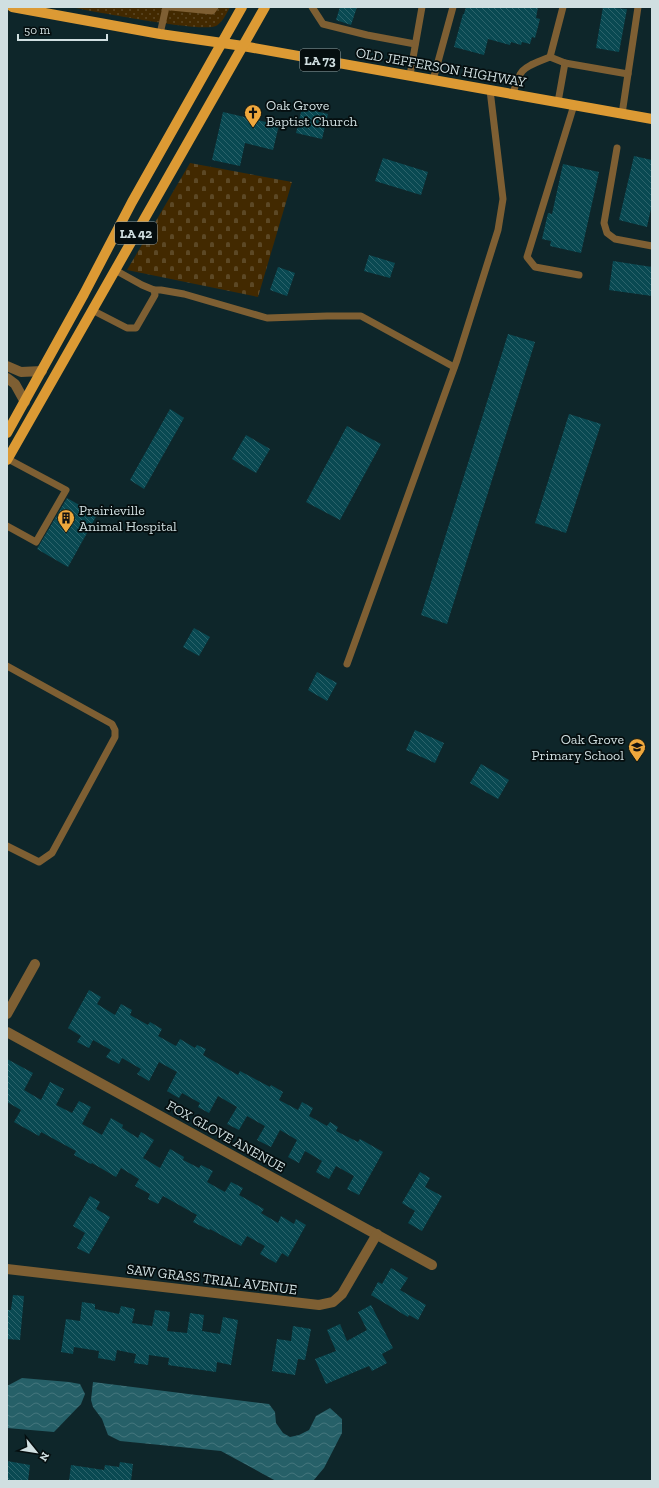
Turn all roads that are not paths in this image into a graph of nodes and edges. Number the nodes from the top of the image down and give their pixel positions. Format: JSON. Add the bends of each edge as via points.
{"nodes":[{"id":1,"x":12,"y":7,"type":"edge"},
{"id":2,"x":166,"y":7,"type":"edge"},
{"id":3,"x":171,"y":7,"type":"edge"},
{"id":4,"x":215,"y":7,"type":"edge"},
{"id":5,"x":242,"y":7,"type":"edge"},
{"id":6,"x":265,"y":7,"type":"edge"},
{"id":7,"x":312,"y":7,"type":"edge"},
{"id":8,"x":422,"y":7,"type":"edge"},
{"id":9,"x":453,"y":7,"type":"edge"},
{"id":10,"x":563,"y":7,"type":"edge"},
{"id":11,"x":638,"y":7,"type":"edge"},
{"id":12,"x":31,"y":8,"type":"edge"},
{"id":13,"x":160,"y":34,"type":"junction"},
{"id":14,"x":222,"y":43,"type":"junction"},
{"id":15,"x":415,"y":44,"type":"junction"},
{"id":16,"x":243,"y":46,"type":"junction"},
{"id":17,"x":550,"y":57,"type":"junction"},
{"id":18,"x":565,"y":63,"type":"junction"},
{"id":19,"x":628,"y":74,"type":"junction"},
{"id":20,"x":410,"y":75,"type":"junction"},
{"id":21,"x":433,"y":80,"type":"junction"},
{"id":22,"x":490,"y":90,"type":"junction"},
{"id":23,"x":513,"y":94,"type":"junction"},
{"id":24,"x":558,"y":102,"type":"junction"},
{"id":25,"x":574,"y":105,"type":"junction"},
{"id":26,"x":622,"y":114,"type":"junction"},
{"id":27,"x":652,"y":119,"type":"edge"},
{"id":28,"x":617,"y":148,"type":"dead end"},
{"id":29,"x":652,"y":246,"type":"edge"},
{"id":30,"x":114,"y":270,"type":"junction"},
{"id":31,"x":579,"y":275,"type":"dead end"},
{"id":32,"x":154,"y":290,"type":"junction"},
{"id":33,"x":92,"y":310,"type":"junction"},
{"id":34,"x":454,"y":367,"type":"junction"},
{"id":35,"x":10,"y":368,"type":"edge"},
{"id":36,"x":42,"y":371,"type":"junction"},
{"id":37,"x":7,"y":378,"type":"edge"},
{"id":38,"x":25,"y":402,"type":"junction"},
{"id":39,"x":7,"y":433,"type":"edge"},
{"id":40,"x":7,"y":459,"type":"edge"},
{"id":41,"x":7,"y":526,"type":"edge"},
{"id":42,"x":347,"y":664,"type":"dead end"},
{"id":43,"x":7,"y":666,"type":"edge"},
{"id":44,"x":7,"y":846,"type":"edge"},
{"id":45,"x":35,"y":964,"type":"dead end"},
{"id":46,"x":7,"y":1014,"type":"edge"},
{"id":47,"x":7,"y":1032,"type":"edge"},
{"id":48,"x":376,"y":1234,"type":"junction"},
{"id":49,"x":432,"y":1264,"type":"dead end"},
{"id":50,"x":7,"y":1269,"type":"edge"}],
"edges":[{"from":1,"to":12,"type":"main road","name":"OLD JEFFERSON HIGHWAY","number":"LA 73"},
{"from":2,"to":13,"type":"lane"},
{"from":3,"to":4,"type":"lane","via":[[212,11]]},
{"from":5,"to":14,"type":"main road","number":"LA 42"},
{"from":6,"to":16,"type":"main road","number":"LA 42"},
{"from":7,"to":15,"type":"lane","via":[[323,24]]},
{"from":8,"to":15,"type":"lane"},
{"from":9,"to":21,"type":"lane"},
{"from":10,"to":17,"type":"lane"},
{"from":11,"to":19,"type":"lane"},
{"from":12,"to":13,"type":"main road","name":"OLD JEFFERSON HIGHWAY","number":"LA 73"},
{"from":13,"to":14,"type":"main road","name":"OLD JEFFERSON HIGHWAY","number":"LA 73"},
{"from":14,"to":16,"type":"main road","name":"OLD JEFFERSON HIGHWAY","number":"LA 73"},
{"from":14,"to":36,"type":"main road","number":"LA 42","via":[[132,202]]},
{"from":15,"to":20,"type":"lane"},
{"from":16,"to":20,"type":"main road","name":"OLD JEFFERSON HIGHWAY","number":"LA 73"},
{"from":16,"to":30,"type":"main road","number":"LA 42"},
{"from":17,"to":18,"type":"lane"},
{"from":17,"to":23,"type":"lane","via":[[524,68],[517,78]]},
{"from":18,"to":19,"type":"lane"},
{"from":18,"to":24,"type":"lane"},
{"from":19,"to":26,"type":"lane"},
{"from":20,"to":21,"type":"main road","name":"OLD JEFFERSON HIGHWAY","number":"LA 73"},
{"from":21,"to":22,"type":"main road","name":"OLD JEFFERSON HIGHWAY","number":"LA 73"},
{"from":22,"to":23,"type":"main road","name":"OLD JEFFERSON HIGHWAY","number":"LA 73"},
{"from":22,"to":34,"type":"lane","via":[[503,199],[498,230]]},
{"from":23,"to":24,"type":"main road","name":"OLD JEFFERSON HIGHWAY","number":"LA 73"},
{"from":24,"to":25,"type":"main road","name":"OLD JEFFERSON HIGHWAY","number":"LA 73"},
{"from":25,"to":26,"type":"main road","name":"OLD JEFFERSON HIGHWAY","number":"LA 73"},
{"from":25,"to":31,"type":"lane","via":[[527,257],[535,266]]},
{"from":26,"to":27,"type":"main road","name":"OLD JEFFERSON HIGHWAY","number":"LA 73"},
{"from":28,"to":29,"type":"lane","via":[[604,223],[607,233],[615,239]]},
{"from":30,"to":32,"type":"lane"},
{"from":30,"to":33,"type":"main road","number":"LA 42"},
{"from":32,"to":33,"type":"lane","via":[[151,302],[133,329]]},
{"from":32,"to":34,"type":"lane","via":[[190,296],[267,318],[361,316]]},
{"from":33,"to":40,"type":"main road","number":"LA 42"},
{"from":34,"to":42,"type":"lane"},
{"from":35,"to":36,"type":"street","via":[[21,372]]},
{"from":35,"to":37,"type":"lane"},
{"from":36,"to":38,"type":"main road","number":"LA 42"},
{"from":37,"to":38,"type":"street","via":[[15,384]]},
{"from":38,"to":39,"type":"main road","number":"LA 42"},
{"from":40,"to":41,"type":"lane","via":[[66,490],[36,542]]},
{"from":43,"to":44,"type":"lane","via":[[112,724],[115,737],[52,853],[39,862]]},
{"from":45,"to":46,"type":"street"},
{"from":47,"to":48,"type":"street","name":"FOX GLOVE ANENUE"},
{"from":48,"to":49,"type":"street","name":"FOX GLOVE ANENUE"},
{"from":48,"to":50,"type":"street","name":"SAW GRASS TRIAL AVENUE","via":[[342,1294],[333,1302],[319,1305]]}]}
